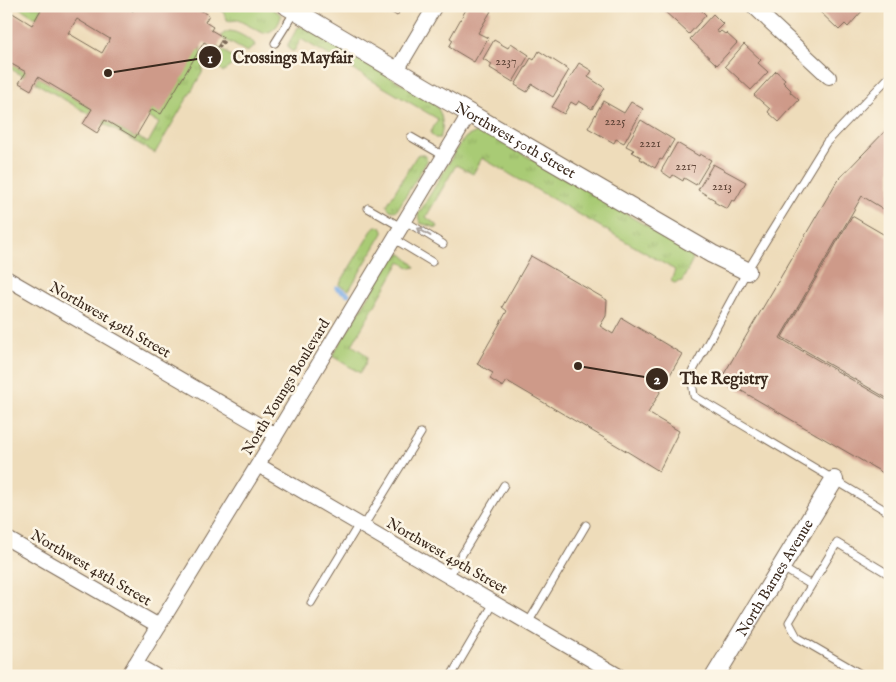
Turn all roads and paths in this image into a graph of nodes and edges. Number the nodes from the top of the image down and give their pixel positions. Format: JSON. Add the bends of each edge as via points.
{"nodes":[{"id":1,"x":435,"y":6,"type":"edge"},
{"id":2,"x":753,"y":6,"type":"edge"},
{"id":3,"x":291,"y":8,"type":"edge"},
{"id":4,"x":221,"y":41,"type":"dead end"},
{"id":5,"x":275,"y":43,"type":"dead end"},
{"id":6,"x":218,"y":45,"type":"dead end"},
{"id":7,"x":227,"y":45,"type":"dead end"},
{"id":8,"x":225,"y":49,"type":"dead end"},
{"id":9,"x":397,"y":70,"type":"junction"},
{"id":10,"x":890,"y":76,"type":"edge"},
{"id":11,"x":829,"y":77,"type":"dead end"},
{"id":12,"x":469,"y":114,"type":"junction"},
{"id":13,"x":411,"y":137,"type":"dead end"},
{"id":14,"x":444,"y":156,"type":"junction"},
{"id":15,"x":368,"y":208,"type":"dead end"},
{"id":16,"x":400,"y":229,"type":"junction"},
{"id":17,"x":443,"y":244,"type":"dead end"},
{"id":18,"x":432,"y":262,"type":"dead end"},
{"id":19,"x":747,"y":270,"type":"junction"},
{"id":20,"x":6,"y":278,"type":"edge"},
{"id":21,"x":420,"y":433,"type":"dead end"},
{"id":22,"x":276,"y":435,"type":"junction"},
{"id":23,"x":258,"y":465,"type":"junction"},
{"id":24,"x":834,"y":480,"type":"junction"},
{"id":25,"x":504,"y":484,"type":"dead end"},
{"id":26,"x":890,"y":514,"type":"edge"},
{"id":27,"x":361,"y":525,"type":"junction"},
{"id":28,"x":586,"y":525,"type":"dead end"},
{"id":29,"x":6,"y":538,"type":"edge"},
{"id":30,"x":781,"y":567,"type":"junction"},
{"id":31,"x":890,"y":575,"type":"edge"},
{"id":32,"x":449,"y":576,"type":"junction"},
{"id":33,"x":811,"y":585,"type":"junction"},
{"id":34,"x":311,"y":603,"type":"dead end"},
{"id":35,"x":494,"y":603,"type":"junction"},
{"id":36,"x":528,"y":623,"type":"junction"},
{"id":37,"x":159,"y":626,"type":"junction"},
{"id":38,"x":132,"y":670,"type":"edge"},
{"id":39,"x":156,"y":676,"type":"edge"},
{"id":40,"x":451,"y":676,"type":"edge"},
{"id":41,"x":619,"y":676,"type":"edge"},
{"id":42,"x":715,"y":676,"type":"edge"},
{"id":43,"x":864,"y":676,"type":"edge"}],
"edges":[{"from":1,"to":9,"type":"street"},
{"from":2,"to":11,"type":"street"},
{"from":3,"to":5,"type":"lane"},
{"from":3,"to":9,"type":"street","name":"Northwest 50th Street"},
{"from":4,"to":7,"type":"path"},
{"from":6,"to":8,"type":"path"},
{"from":9,"to":12,"type":"street","name":"Northwest 50th Street"},
{"from":10,"to":19,"type":"lane","via":[[826,143]]},
{"from":12,"to":14,"type":"street","name":"North Youngs Boulevard"},
{"from":12,"to":19,"type":"street","name":"Northwest 50th Street","via":[[712,254]]},
{"from":13,"to":14,"type":"lane"},
{"from":14,"to":16,"type":"street","name":"North Youngs Boulevard"},
{"from":15,"to":16,"type":"lane"},
{"from":17,"to":16,"type":"lane","one_way":true},
{"from":16,"to":18,"type":"lane"},
{"from":16,"to":22,"type":"street","name":"North Youngs Boulevard"},
{"from":19,"to":24,"type":"lane","via":[[691,374],[694,396]]},
{"from":20,"to":22,"type":"street","name":"Northwest 49th Street"},
{"from":21,"to":27,"type":"lane"},
{"from":22,"to":23,"type":"street","name":"North Youngs Boulevard"},
{"from":23,"to":27,"type":"street","name":"Northwest 49th Street"},
{"from":23,"to":37,"type":"street","name":"North Youngs Boulevard"},
{"from":24,"to":26,"type":"lane"},
{"from":24,"to":30,"type":"street","name":"North Barnes Avenue"},
{"from":25,"to":32,"type":"lane"},
{"from":27,"to":32,"type":"street","name":"Northwest 49th Street"},
{"from":27,"to":34,"type":"lane"},
{"from":28,"to":36,"type":"lane"},
{"from":29,"to":37,"type":"street","name":"Northwest 48th Street"},
{"from":30,"to":33,"type":"lane"},
{"from":30,"to":42,"type":"street","name":"North Barnes Avenue"},
{"from":31,"to":33,"type":"lane","via":[[837,543]]},
{"from":32,"to":35,"type":"street","name":"Northwest 49th Street"},
{"from":33,"to":43,"type":"lane","via":[[789,622],[797,637]]},
{"from":35,"to":36,"type":"street","name":"Northwest 49th Street"},
{"from":35,"to":40,"type":"lane"},
{"from":36,"to":41,"type":"street","name":"Northwest 49th Street"},
{"from":37,"to":38,"type":"street","name":"North Youngs Boulevard"},
{"from":38,"to":39,"type":"street"}]}
